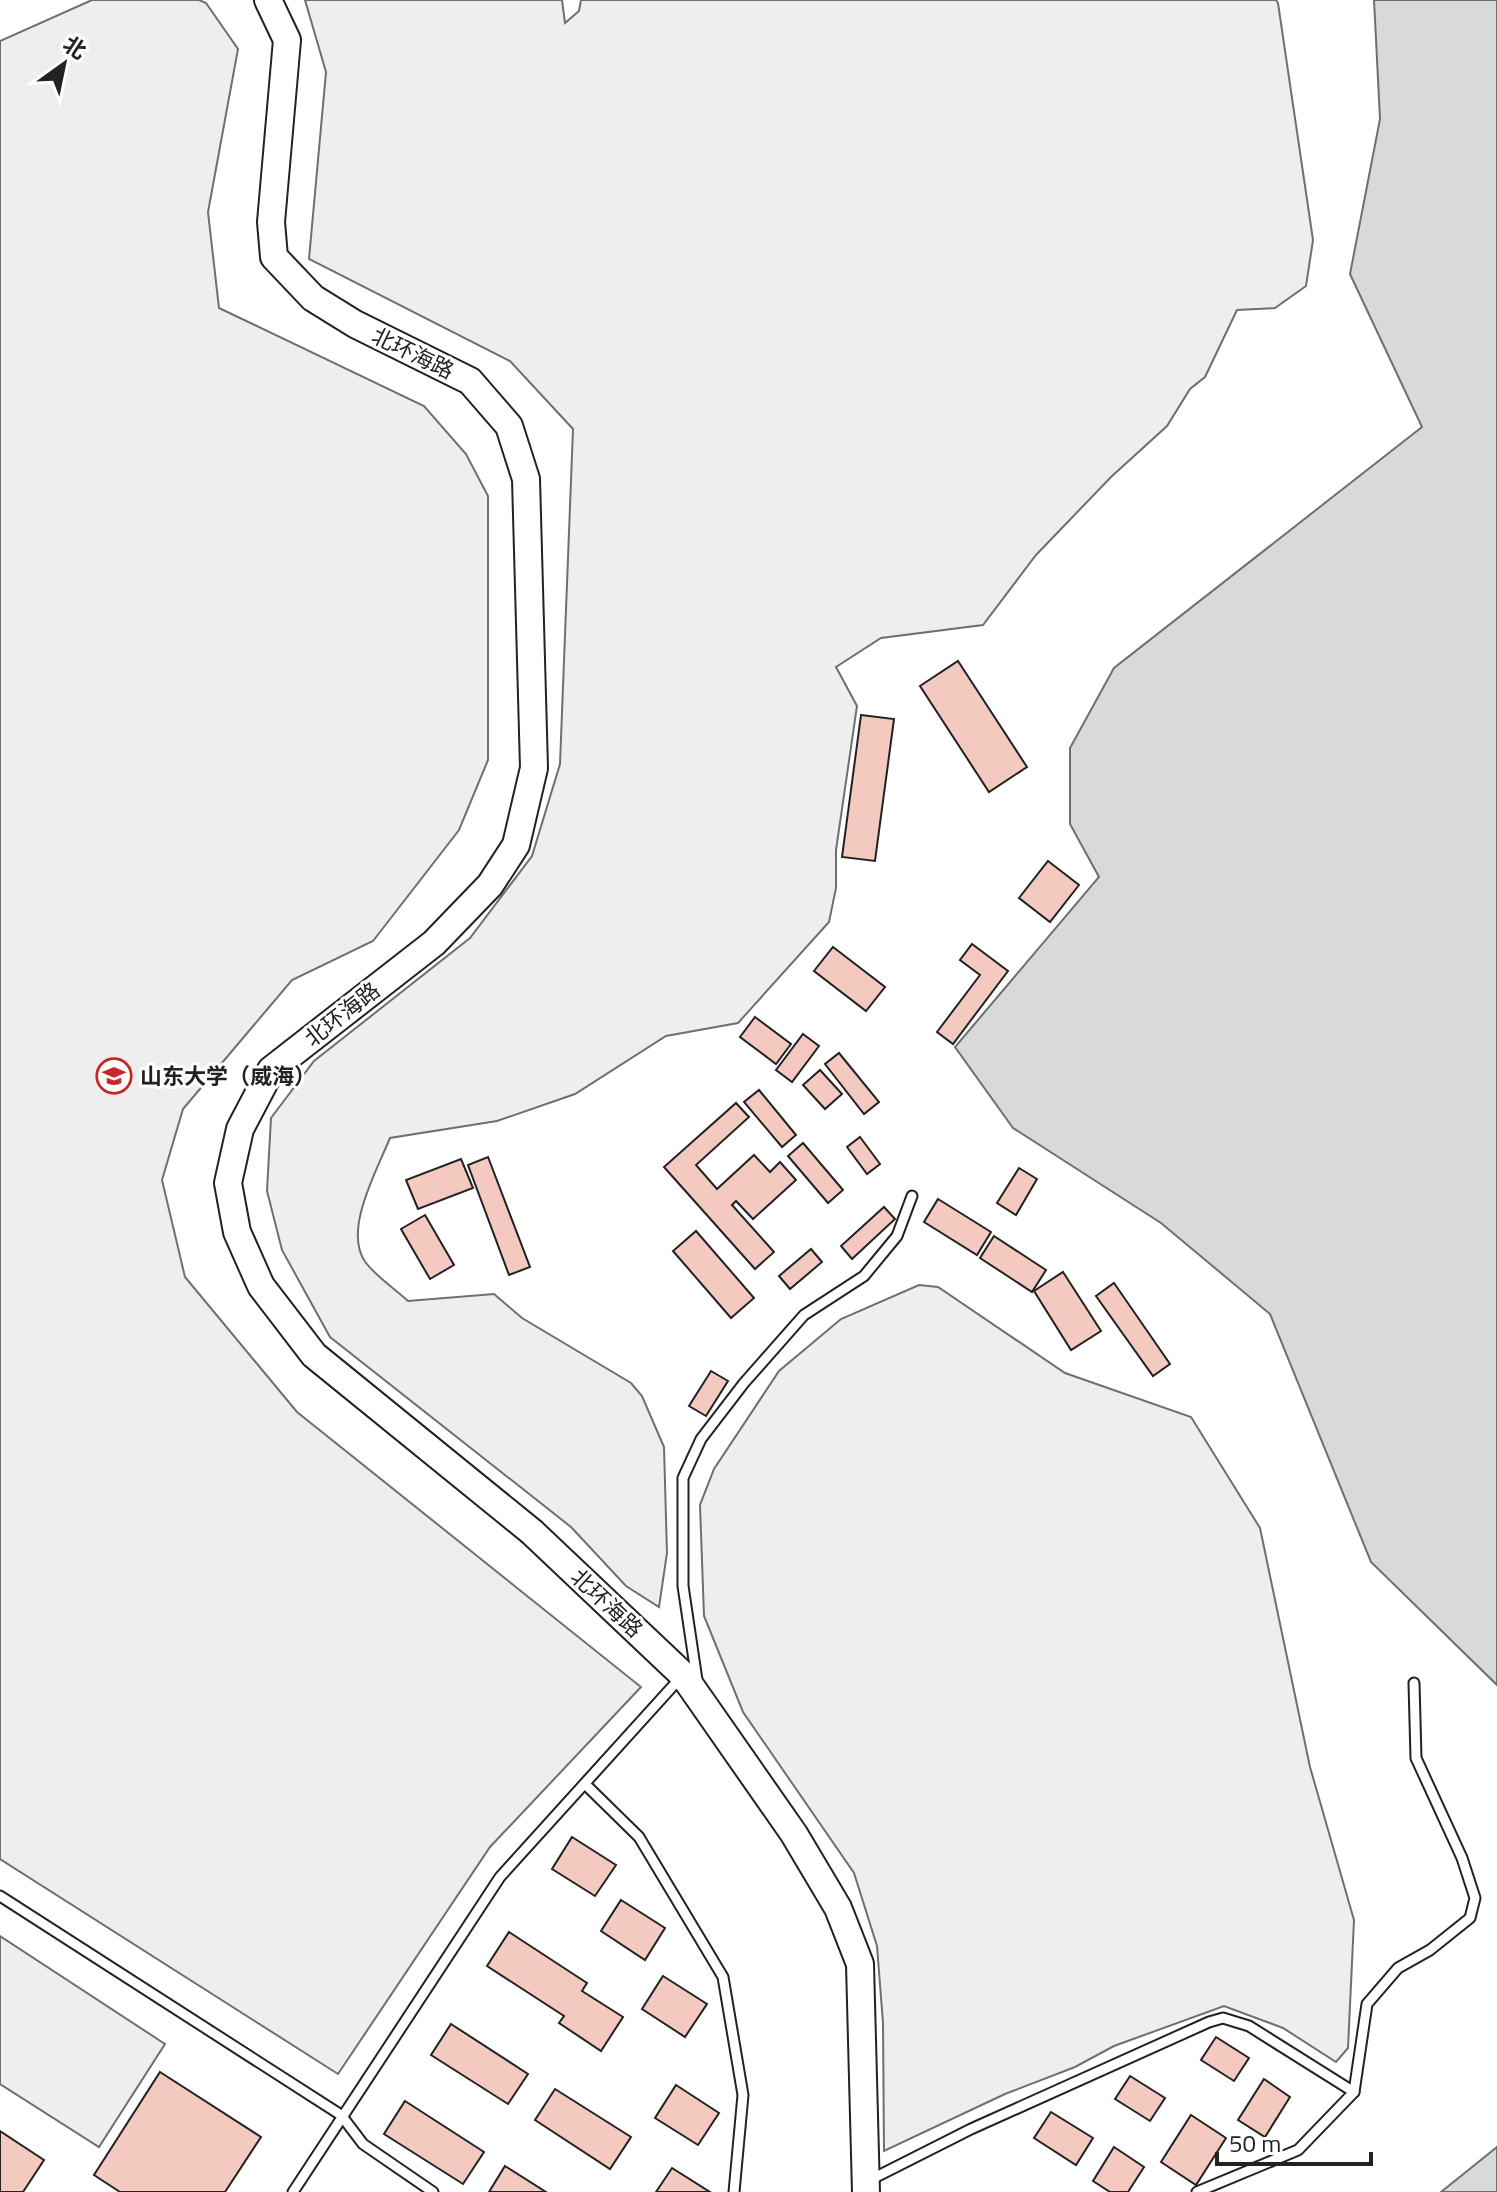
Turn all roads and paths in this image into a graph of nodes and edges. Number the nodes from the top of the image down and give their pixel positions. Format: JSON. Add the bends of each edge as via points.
{"nodes":[{"id":1,"x":268,"y":0,"type":"edge"},
{"id":2,"x":912,"y":1196,"type":"dead end"},
{"id":3,"x":683,"y":1675,"type":"junction"},
{"id":4,"x":1414,"y":1683,"type":"dead end"},
{"id":5,"x":699,"y":1699,"type":"junction"},
{"id":6,"x":585,"y":1784,"type":"junction"},
{"id":7,"x":0,"y":1896,"type":"edge"},
{"id":8,"x":1354,"y":2092,"type":"junction"},
{"id":9,"x":341,"y":2115,"type":"junction"},
{"id":10,"x":867,"y":2187,"type":"edge"},
{"id":11,"x":293,"y":2192,"type":"edge"},
{"id":12,"x":433,"y":2192,"type":"edge"},
{"id":13,"x":734,"y":2192,"type":"edge"},
{"id":14,"x":1197,"y":2192,"type":"edge"}],
"edges":[{"from":1,"to":3,"type":"main road","name":"北环海路","via":[[287,40],[271,222],[274,257],[313,298],[470,381],[509,426],[526,479],[534,768],[516,845],[490,885],[434,943],[271,1070],[240,1129],[228,1183],[237,1232],[261,1286],[314,1355],[532,1532]]},
{"from":2,"to":5,"type":"lane","via":[[897,1236],[864,1276],[804,1315],[701,1439],[683,1478],[683,1586]]},
{"from":3,"to":5,"type":"main road","name":"北环海路"},
{"from":3,"to":6,"type":"lane"},
{"from":4,"to":8,"type":"lane","via":[[1416,1758],[1475,1898],[1470,1918],[1398,1968],[1367,2004]]},
{"from":5,"to":10,"type":"main road","name":"北环海路","via":[[794,1834],[838,1908],[860,1964]]},
{"from":6,"to":9,"type":"lane","via":[[500,1877]]},
{"from":6,"to":13,"type":"lane","via":[[639,1837],[723,1977],[743,2095]]},
{"from":7,"to":9,"type":"lane"},
{"from":8,"to":10,"type":"lane","via":[[1249,2026],[1223,2018],[971,2129]]},
{"from":8,"to":14,"type":"lane","via":[[1298,2150]]},
{"from":9,"to":11,"type":"lane"},
{"from":9,"to":12,"type":"lane","via":[[363,2144]]}]}
